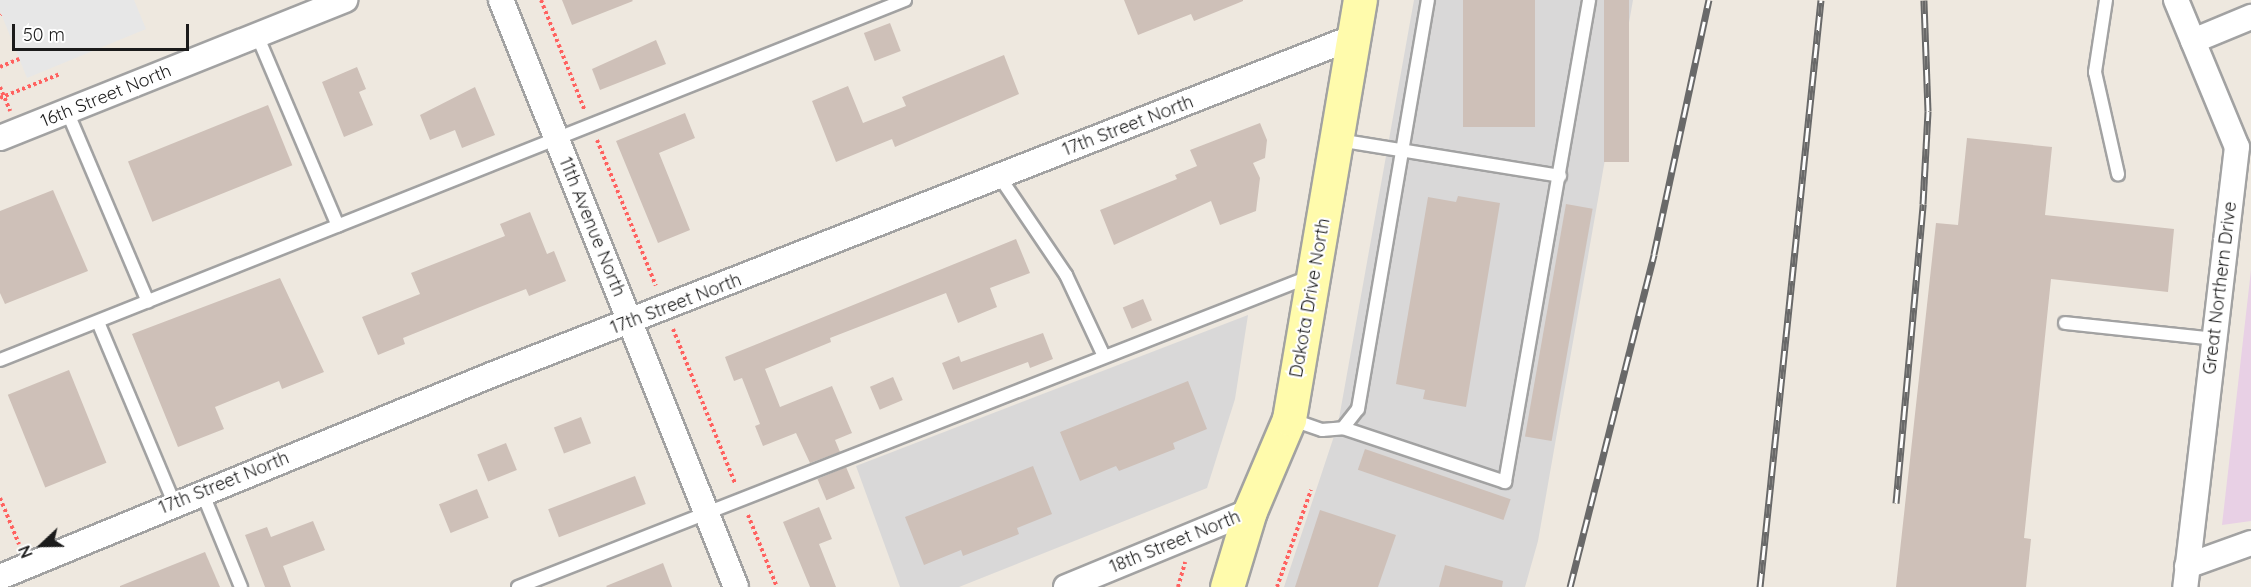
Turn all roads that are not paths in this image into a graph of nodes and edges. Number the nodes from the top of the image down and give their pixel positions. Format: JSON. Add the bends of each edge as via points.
{"nodes":[{"id":1,"x":345,"y":0,"type":"edge"},
{"id":2,"x":501,"y":0,"type":"edge"},
{"id":3,"x":905,"y":0,"type":"edge"},
{"id":4,"x":1360,"y":0,"type":"edge"},
{"id":5,"x":1428,"y":0,"type":"edge"},
{"id":6,"x":1589,"y":0,"type":"edge"},
{"id":7,"x":2106,"y":0,"type":"edge"},
{"id":8,"x":2176,"y":0,"type":"edge"},
{"id":9,"x":2251,"y":17,"type":"edge"},
{"id":10,"x":257,"y":35,"type":"junction"},
{"id":11,"x":1354,"y":37,"type":"junction"},
{"id":12,"x":2193,"y":41,"type":"junction"},
{"id":13,"x":67,"y":111,"type":"junction"},
{"id":14,"x":0,"y":138,"type":"edge"},
{"id":15,"x":556,"y":138,"type":"junction"},
{"id":16,"x":1336,"y":140,"type":"junction"},
{"id":17,"x":1402,"y":150,"type":"junction"},
{"id":18,"x":2118,"y":174,"type":"dead end"},
{"id":19,"x":999,"y":176,"type":"junction"},
{"id":20,"x":1560,"y":176,"type":"junction"},
{"id":21,"x":338,"y":226,"type":"junction"},
{"id":22,"x":1314,"y":274,"type":"junction"},
{"id":23,"x":147,"y":302,"type":"junction"},
{"id":24,"x":98,"y":322,"type":"junction"},
{"id":25,"x":630,"y":323,"type":"junction"},
{"id":26,"x":2065,"y":323,"type":"dead end"},
{"id":27,"x":2214,"y":339,"type":"junction"},
{"id":28,"x":1104,"y":356,"type":"junction"},
{"id":29,"x":0,"y":360,"type":"edge"},
{"id":30,"x":1289,"y":419,"type":"junction"},
{"id":31,"x":1344,"y":428,"type":"junction"},
{"id":32,"x":202,"y":492,"type":"junction"},
{"id":33,"x":174,"y":502,"type":"junction"},
{"id":34,"x":1250,"y":511,"type":"junction"},
{"id":35,"x":706,"y":512,"type":"junction"},
{"id":36,"x":2251,"y":543,"type":"edge"},
{"id":37,"x":2186,"y":576,"type":"edge"},
{"id":38,"x":0,"y":577,"type":"edge"},
{"id":39,"x":241,"y":587,"type":"edge"},
{"id":40,"x":518,"y":587,"type":"edge"},
{"id":41,"x":736,"y":587,"type":"edge"},
{"id":42,"x":1066,"y":587,"type":"edge"},
{"id":43,"x":1227,"y":587,"type":"edge"}],
"edges":[{"from":1,"to":10,"type":"street","name":"16th Street North"},
{"from":2,"to":15,"type":"street","name":"11th Avenue North"},
{"from":3,"to":15,"type":"lane"},
{"from":4,"to":11,"type":"street","name":"Dakota Drive North"},
{"from":5,"to":17,"type":"lane"},
{"from":6,"to":20,"type":"lane"},
{"from":7,"to":18,"type":"lane","via":[[2096,72]]},
{"from":8,"to":12,"type":"street","name":"Great Northern Drive"},
{"from":9,"to":12,"type":"street"},
{"from":10,"to":13,"type":"street","name":"16th Street North"},
{"from":10,"to":21,"type":"lane"},
{"from":11,"to":16,"type":"street","name":"Dakota Drive North"},
{"from":11,"to":19,"type":"street","name":"17th Street North"},
{"from":12,"to":27,"type":"street","name":"Great Northern Drive","via":[[2237,147]]},
{"from":13,"to":14,"type":"street","name":"16th Street North"},
{"from":13,"to":23,"type":"lane"},
{"from":15,"to":21,"type":"lane"},
{"from":15,"to":25,"type":"street","name":"11th Avenue North"},
{"from":16,"to":17,"type":"lane"},
{"from":16,"to":22,"type":"street","name":"Dakota Drive North"},
{"from":17,"to":20,"type":"lane"},
{"from":17,"to":31,"type":"lane","via":[[1358,409]]},
{"from":19,"to":25,"type":"street","name":"17th Street North"},
{"from":19,"to":28,"type":"lane","via":[[1066,275]]},
{"from":20,"to":31,"type":"lane","via":[[1505,482]]},
{"from":21,"to":23,"type":"lane"},
{"from":22,"to":28,"type":"lane"},
{"from":22,"to":30,"type":"street","name":"Dakota Drive North"},
{"from":23,"to":24,"type":"lane"},
{"from":24,"to":29,"type":"lane"},
{"from":24,"to":33,"type":"lane"},
{"from":25,"to":32,"type":"street","name":"17th Street North"},
{"from":25,"to":35,"type":"street","name":"11th Avenue North"},
{"from":26,"to":27,"type":"lane"},
{"from":27,"to":37,"type":"street","name":"Great Northern Drive"},
{"from":28,"to":35,"type":"lane"},
{"from":30,"to":31,"type":"lane","via":[[1322,430]]},
{"from":30,"to":34,"type":"street","name":"Dakota Drive North"},
{"from":32,"to":33,"type":"street","name":"17th Street North"},
{"from":32,"to":39,"type":"lane"},
{"from":33,"to":38,"type":"street","name":"17th Street North"},
{"from":34,"to":42,"type":"street","name":"18th Street North"},
{"from":34,"to":43,"type":"street","name":"Dakota Drive North"},
{"from":35,"to":40,"type":"lane"},
{"from":35,"to":41,"type":"street","name":"11th Avenue North"},
{"from":36,"to":37,"type":"street"}]}
